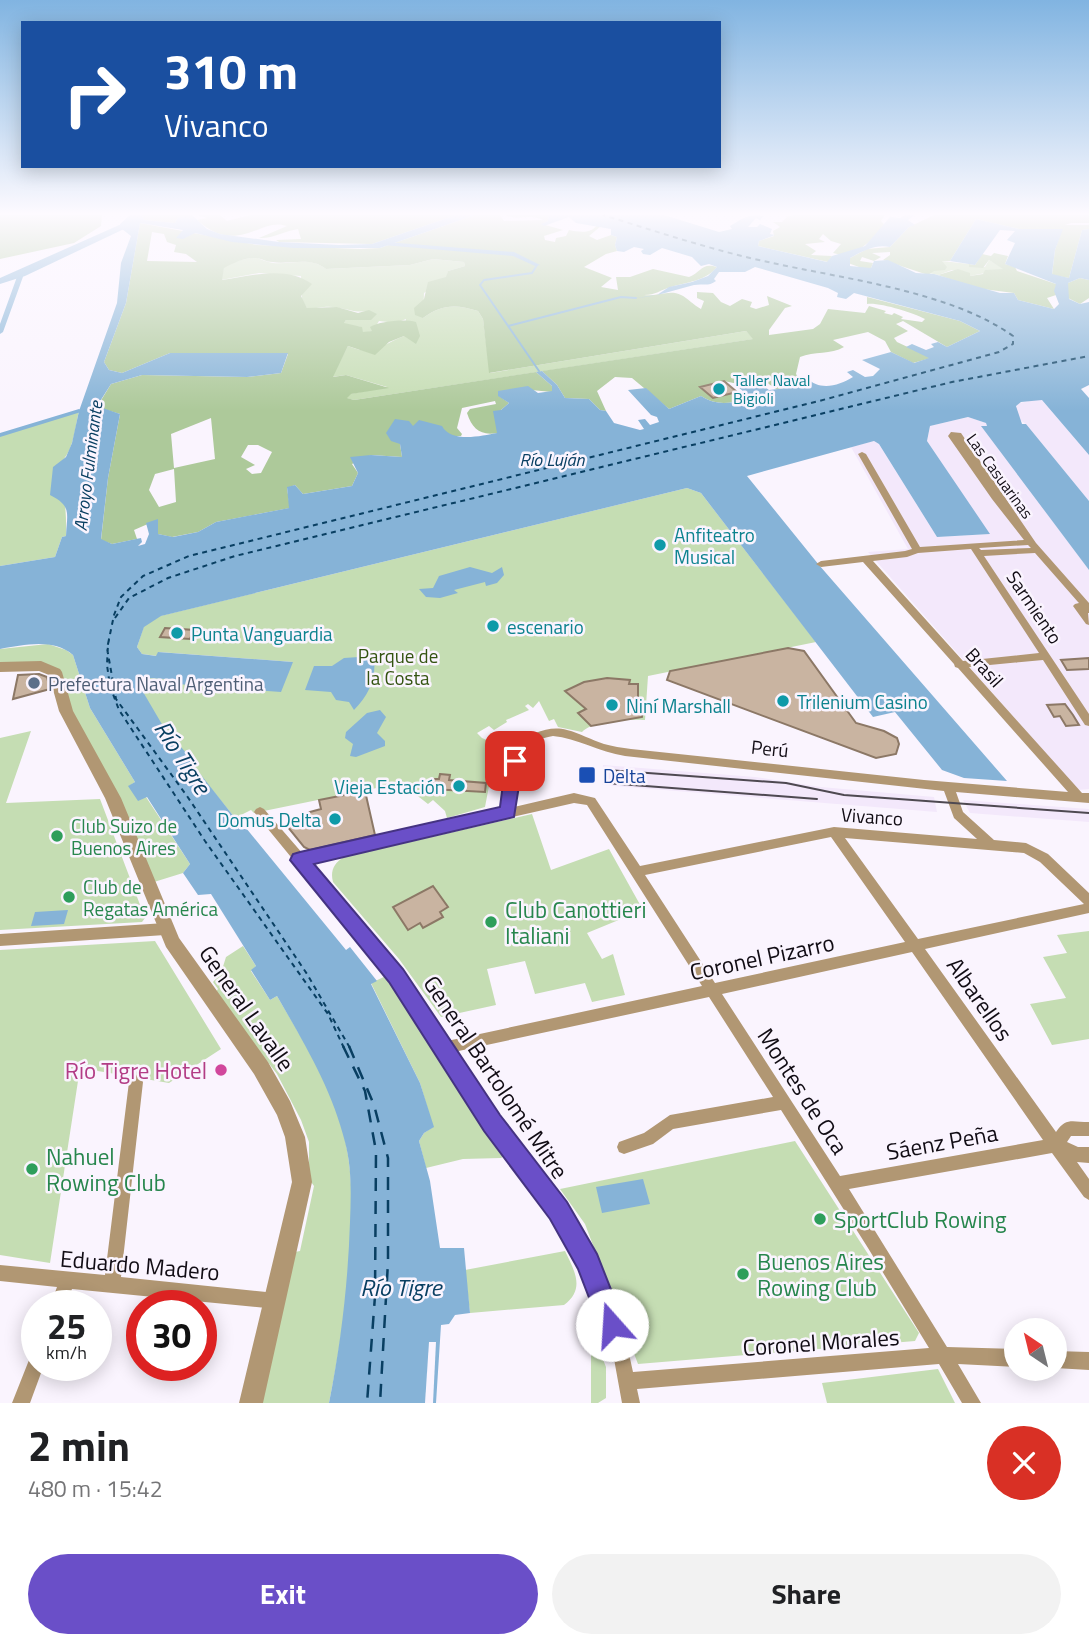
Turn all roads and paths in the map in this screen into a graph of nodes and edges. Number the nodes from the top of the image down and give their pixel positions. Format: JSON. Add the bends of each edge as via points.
{"nodes":[{"id":1,"x":862,"y":454,"type":"dead end"},
{"id":2,"x":1035,"y":546,"type":"junction"},
{"id":3,"x":917,"y":550,"type":"junction"},
{"id":4,"x":977,"y":550,"type":"junction"},
{"id":5,"x":865,"y":558,"type":"junction"},
{"id":6,"x":821,"y":564,"type":"dead end"},
{"id":7,"x":1059,"y":574,"type":"junction"},
{"id":8,"x":1089,"y":610,"type":"edge"},
{"id":9,"x":1089,"y":621,"type":"edge"},
{"id":10,"x":1047,"y":656,"type":"junction"},
{"id":11,"x":959,"y":665,"type":"junction"},
{"id":12,"x":0,"y":667,"type":"edge"},
{"id":13,"x":1089,"y":698,"type":"edge"},
{"id":14,"x":1075,"y":699,"type":"junction"},
{"id":15,"x":1087,"y":716,"type":"edge"},
{"id":16,"x":949,"y":788,"type":"junction"},
{"id":17,"x":1085,"y":798,"type":"edge"},
{"id":18,"x":260,"y":812,"type":"dead end"},
{"id":19,"x":508,"y":812,"type":"junction"},
{"id":20,"x":834,"y":832,"type":"junction"},
{"id":21,"x":990,"y":844,"type":"junction"},
{"id":22,"x":300,"y":860,"type":"junction"},
{"id":23,"x":637,"y":872,"type":"junction"},
{"id":24,"x":1089,"y":901,"type":"edge"},
{"id":25,"x":1089,"y":908,"type":"edge"},
{"id":26,"x":165,"y":929,"type":"junction"},
{"id":27,"x":0,"y":940,"type":"edge"},
{"id":28,"x":916,"y":945,"type":"junction"},
{"id":29,"x":711,"y":990,"type":"junction"},
{"id":30,"x":444,"y":1048,"type":"junction"},
{"id":31,"x":136,"y":1082,"type":"dead end"},
{"id":32,"x":783,"y":1102,"type":"junction"},
{"id":33,"x":1089,"y":1129,"type":"edge"},
{"id":34,"x":1056,"y":1145,"type":"junction"},
{"id":35,"x":624,"y":1147,"type":"dead end"},
{"id":36,"x":1089,"y":1155,"type":"edge"},
{"id":37,"x":837,"y":1184,"type":"junction"},
{"id":38,"x":1089,"y":1192,"type":"edge"},
{"id":39,"x":0,"y":1273,"type":"edge"},
{"id":40,"x":67,"y":1281,"type":"junction"},
{"id":41,"x":112,"y":1285,"type":"junction"},
{"id":42,"x":64,"y":1290,"type":"edge"},
{"id":43,"x":276,"y":1301,"type":"junction"},
{"id":44,"x":945,"y":1355,"type":"junction"},
{"id":45,"x":1004,"y":1357,"type":"edge"},
{"id":46,"x":1068,"y":1360,"type":"edge"},
{"id":47,"x":1089,"y":1361,"type":"edge"},
{"id":48,"x":29,"y":1381,"type":"edge"},
{"id":49,"x":628,"y":1381,"type":"junction"},
{"id":50,"x":21,"y":1403,"type":"edge"},
{"id":51,"x":251,"y":1403,"type":"edge"},
{"id":52,"x":631,"y":1403,"type":"edge"},
{"id":53,"x":972,"y":1403,"type":"edge"}],
"edges":[{"from":1,"to":3,"type":"street"},
{"from":2,"to":2,"type":"street","name":"Las Casuarinas","via":[[998,489],[954,434],[952,436]]},
{"from":2,"to":4,"type":"street"},
{"from":2,"to":7,"type":"street","name":"Las Casuarinas"},
{"from":3,"to":4,"type":"street"},
{"from":3,"to":5,"type":"street"},
{"from":4,"to":10,"type":"street","name":"Sarmiento"},
{"from":5,"to":6,"type":"street"},
{"from":5,"to":11,"type":"street","name":"Brasil"},
{"from":7,"to":8,"type":"street","name":"Las Casuarinas"},
{"from":7,"to":9,"type":"street","name":"Las Casuarinas"},
{"from":10,"to":11,"type":"street"},
{"from":10,"to":14,"type":"street","name":"Sarmiento"},
{"from":11,"to":17,"type":"street","name":"Brasil"},
{"from":12,"to":26,"type":"street","name":"General Lavalle","via":[[41,666],[55,673],[66,711],[113,798]]},
{"from":13,"to":14,"type":"street"},
{"from":14,"to":15,"type":"street","name":"Sarmiento"},
{"from":16,"to":17,"type":"street","name":"Perú"},
{"from":16,"to":19,"type":"street","name":"Perú","via":[[616,751],[573,734],[553,732],[533,738],[519,751]]},
{"from":16,"to":21,"type":"street","via":[[958,815]]},
{"from":18,"to":22,"type":"street","name":"General Bartolomé Mitre"},
{"from":19,"to":22,"type":"street"},
{"from":19,"to":23,"type":"street","name":"Montes de Oca","via":[[588,799]]},
{"from":20,"to":21,"type":"street","name":"Vivanco"},
{"from":20,"to":23,"type":"street","name":"Vivanco"},
{"from":20,"to":28,"type":"street","name":"Albarellos"},
{"from":21,"to":24,"type":"street","name":"Vivanco","via":[[1035,851]]},
{"from":22,"to":30,"type":"street","name":"General Bartolomé Mitre","via":[[396,975]]},
{"from":23,"to":29,"type":"street","name":"Montes de Oca"},
{"from":25,"to":28,"type":"street","name":"Coronel Pizarro"},
{"from":26,"to":27,"type":"street"},
{"from":26,"to":43,"type":"street","name":"General Lavalle","via":[[261,1068],[298,1143],[302,1182]]},
{"from":28,"to":29,"type":"street","name":"Coronel Pizarro"},
{"from":28,"to":34,"type":"street","name":"Albarellos"},
{"from":29,"to":30,"type":"street","name":"Coronel Pizarro"},
{"from":29,"to":32,"type":"street","name":"Montes de Oca"},
{"from":30,"to":49,"type":"street","name":"General Bartolomé Mitre","via":[[583,1252]]},
{"from":31,"to":41,"type":"street"},
{"from":32,"to":35,"type":"street","via":[[670,1122],[648,1139]]},
{"from":32,"to":37,"type":"street","name":"Montes de Oca"},
{"from":33,"to":34,"type":"street","name":"Sáenz Peña","via":[[1067,1129]]},
{"from":34,"to":36,"type":"street","name":"Sáenz Peña"},
{"from":34,"to":37,"type":"street","name":"Sáenz Peña"},
{"from":34,"to":38,"type":"street","name":"Albarellos"},
{"from":37,"to":44,"type":"street","name":"Montes de Oca"},
{"from":39,"to":40,"type":"street","name":"Eduardo Madero"},
{"from":40,"to":41,"type":"street","name":"Eduardo Madero"},
{"from":40,"to":42,"type":"street"},
{"from":41,"to":43,"type":"street","name":"Eduardo Madero"},
{"from":43,"to":51,"type":"street","name":"General Lavalle"},
{"from":44,"to":45,"type":"street","name":"Coronel Morales"},
{"from":44,"to":49,"type":"street","name":"Coronel Morales"},
{"from":44,"to":53,"type":"street","name":"Montes de Oca"},
{"from":46,"to":47,"type":"street"},
{"from":48,"to":50,"type":"street"},
{"from":49,"to":52,"type":"street","name":"General Bartolomé Mitre"}]}
